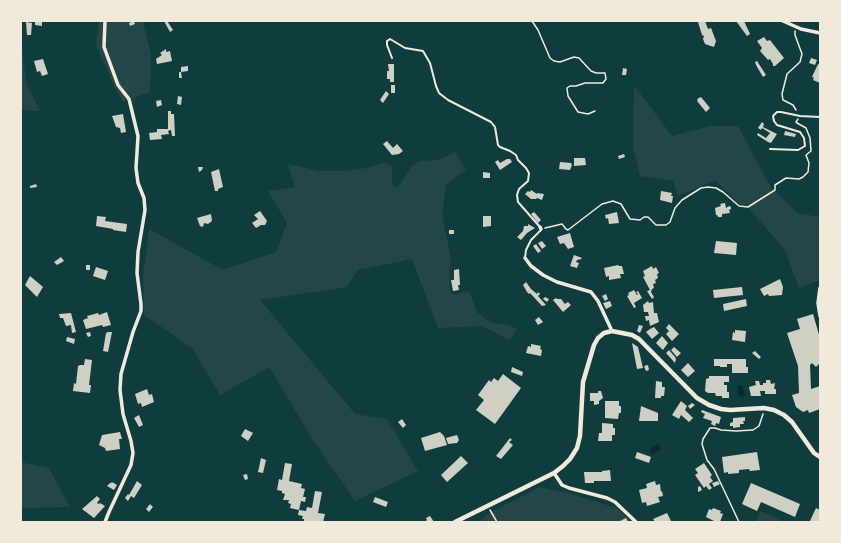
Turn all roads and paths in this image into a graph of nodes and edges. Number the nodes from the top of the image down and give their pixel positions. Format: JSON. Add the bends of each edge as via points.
{"nodes":[{"id":1,"x":105,"y":21,"type":"edge"},
{"id":2,"x":532,"y":21,"type":"edge"},
{"id":3,"x":783,"y":21,"type":"edge"},
{"id":4,"x":795,"y":27,"type":"junction"},
{"id":5,"x":820,"y":33,"type":"edge"},
{"id":6,"x":392,"y":58,"type":"dead end"},
{"id":7,"x":595,"y":111,"type":"dead end"},
{"id":8,"x":800,"y":116,"type":"junction"},
{"id":9,"x":820,"y":117,"type":"edge"},
{"id":10,"x":770,"y":149,"type":"dead end"},
{"id":11,"x":786,"y":178,"type":"dead end"},
{"id":12,"x":549,"y":227,"type":"dead end"},
{"id":13,"x":525,"y":258,"type":"joint"},
{"id":14,"x":820,"y":288,"type":"edge"},
{"id":15,"x":820,"y":316,"type":"edge"},
{"id":16,"x":612,"y":331,"type":"junction"},
{"id":17,"x":764,"y":408,"type":"junction"},
{"id":18,"x":820,"y":457,"type":"edge"},
{"id":19,"x":554,"y":473,"type":"junction"},
{"id":20,"x":487,"y":506,"type":"junction"},
{"id":21,"x":105,"y":522,"type":"edge"},
{"id":22,"x":455,"y":522,"type":"edge"},
{"id":23,"x":497,"y":522,"type":"edge"},
{"id":24,"x":636,"y":522,"type":"edge"},
{"id":25,"x":739,"y":522,"type":"edge"}],
"edges":[{"from":1,"to":21,"type":"street","via":[[104,47],[118,84],[129,99],[138,136],[136,168],[145,210],[137,273],[141,311],[121,374],[120,390],[133,453],[131,465]]},
{"from":2,"to":7,"type":"path","via":[[546,51],[554,61],[560,62],[574,57],[591,71],[605,73],[606,79],[603,83],[585,83],[567,88],[568,96],[578,112],[588,114]]},
{"from":3,"to":4,"type":"street"},
{"from":4,"to":5,"type":"street"},
{"from":4,"to":8,"type":"path","via":[[795,35],[802,54],[800,62],[787,74],[782,94],[783,100],[793,105]]},
{"from":6,"to":13,"type":"lane","via":[[387,45],[390,39],[405,48],[423,52],[430,63],[439,93],[491,122],[498,145],[516,155],[526,168],[529,173],[528,181],[519,189],[518,202],[541,228],[531,240]]},
{"from":8,"to":9,"type":"lane"},
{"from":8,"to":10,"type":"lane","via":[[777,112],[773,116],[777,126],[800,132],[805,146],[798,150]]},
{"from":11,"to":12,"type":"path","via":[[775,185],[775,190],[748,207],[739,206],[716,188],[702,188],[682,200],[666,226],[656,225],[648,217],[640,220],[630,219],[621,204],[613,201],[602,204],[568,230],[562,224]]},
{"from":13,"to":16,"type":"street","via":[[543,275],[591,292]]},
{"from":14,"to":15,"type":"street"},
{"from":16,"to":17,"type":"street","via":[[639,340],[696,398],[709,405],[730,410]]},
{"from":16,"to":19,"type":"street","via":[[604,333],[594,345],[583,382],[577,448],[567,463]]},
{"from":17,"to":18,"type":"street","via":[[784,415]]},
{"from":17,"to":25,"type":"path","via":[[759,426],[753,430],[710,428],[703,439],[702,444],[708,460]]},
{"from":19,"to":20,"type":"street"},
{"from":19,"to":24,"type":"street","via":[[562,485],[607,498]]},
{"from":20,"to":22,"type":"street"},
{"from":20,"to":23,"type":"path"}]}
